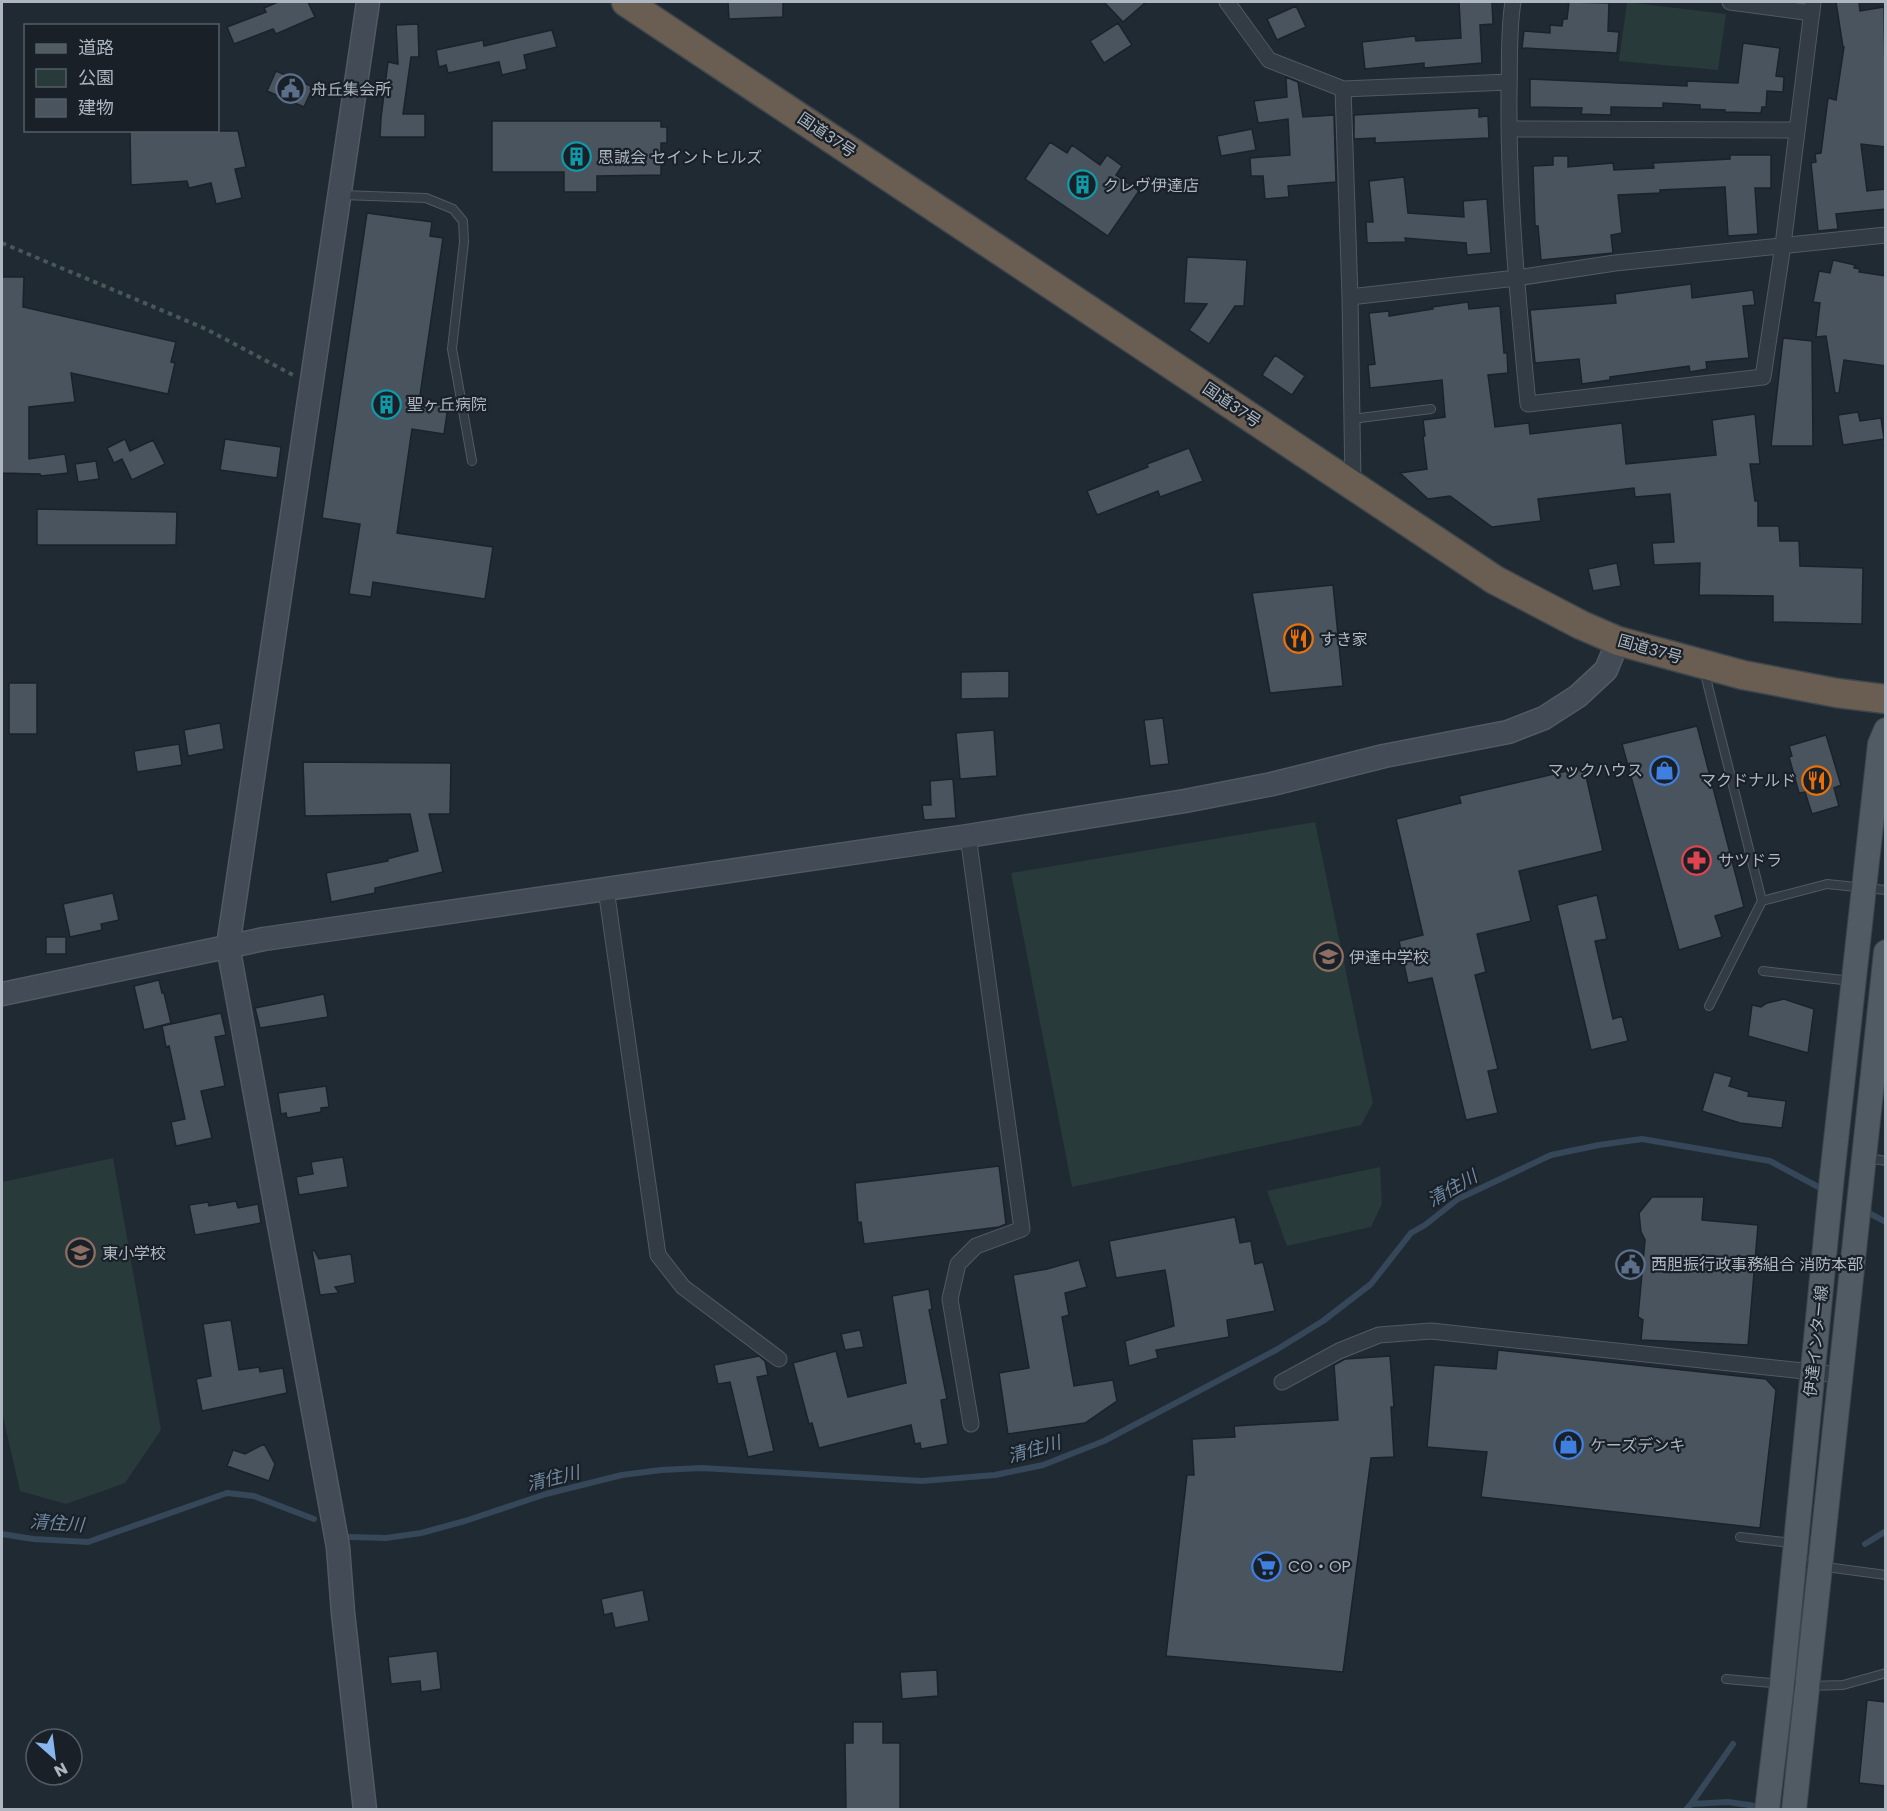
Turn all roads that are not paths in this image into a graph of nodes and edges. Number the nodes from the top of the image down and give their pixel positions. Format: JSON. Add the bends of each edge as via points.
{"nodes":[{"id":1,"x":368,"y":2,"type":"edge"},
{"id":2,"x":626,"y":2,"type":"edge"},
{"id":3,"x":1227,"y":2,"type":"edge"},
{"id":4,"x":1513,"y":2,"type":"edge"},
{"id":5,"x":1730,"y":2,"type":"edge"},
{"id":6,"x":1813,"y":7,"type":"edge"},
{"id":7,"x":1509,"y":82,"type":"junction"},
{"id":8,"x":1343,"y":89,"type":"junction"},
{"id":9,"x":1509,"y":129,"type":"junction"},
{"id":10,"x":1796,"y":130,"type":"junction"},
{"id":11,"x":340,"y":195,"type":"junction"},
{"id":12,"x":1886,"y":235,"type":"edge"},
{"id":13,"x":1784,"y":245,"type":"junction"},
{"id":14,"x":1516,"y":278,"type":"junction"},
{"id":15,"x":1350,"y":297,"type":"junction"},
{"id":16,"x":1431,"y":410,"type":"dead end"},
{"id":17,"x":1352,"y":419,"type":"junction"},
{"id":18,"x":472,"y":461,"type":"dead end"},
{"id":19,"x":1353,"y":485,"type":"junction"},
{"id":20,"x":1618,"y":640,"type":"junction"},
{"id":21,"x":1702,"y":663,"type":"junction"},
{"id":22,"x":1886,"y":699,"type":"edge"},
{"id":23,"x":1886,"y":730,"type":"edge"},
{"id":24,"x":968,"y":836,"type":"junction"},
{"id":25,"x":606,"y":889,"type":"junction"},
{"id":26,"x":1874,"y":889,"type":"edge"},
{"id":27,"x":1762,"y":901,"type":"junction"},
{"id":28,"x":228,"y":946,"type":"junction"},
{"id":29,"x":1886,"y":952,"type":"edge"},
{"id":30,"x":1763,"y":971,"type":"dead end"},
{"id":31,"x":1853,"y":982,"type":"junction"},
{"id":32,"x":2,"y":994,"type":"edge"},
{"id":33,"x":1709,"y":1006,"type":"dead end"},
{"id":34,"x":1874,"y":1159,"type":"edge"},
{"id":35,"x":779,"y":1359,"type":"dead end"},
{"id":36,"x":1812,"y":1371,"type":"junction"},
{"id":37,"x":1841,"y":1375,"type":"junction"},
{"id":38,"x":1282,"y":1382,"type":"dead end"},
{"id":39,"x":971,"y":1424,"type":"dead end"},
{"id":40,"x":1740,"y":1537,"type":"dead end"},
{"id":41,"x":1795,"y":1553,"type":"junction"},
{"id":42,"x":1820,"y":1568,"type":"junction"},
{"id":43,"x":1886,"y":1575,"type":"edge"},
{"id":44,"x":1886,"y":1673,"type":"edge"},
{"id":45,"x":1726,"y":1679,"type":"dead end"},
{"id":46,"x":1782,"y":1684,"type":"junction"},
{"id":47,"x":1807,"y":1686,"type":"junction"},
{"id":48,"x":1769,"y":1799,"type":"edge"},
{"id":49,"x":1795,"y":1800,"type":"edge"},
{"id":50,"x":366,"y":1809,"type":"edge"}],
"edges":[{"from":1,"to":11,"type":"street"},
{"from":2,"to":19,"type":"highway","name":"国道37号"},
{"from":3,"to":8,"type":"street","via":[[1269,60]]},
{"from":4,"to":7,"type":"street"},
{"from":5,"to":6,"type":"street"},
{"from":6,"to":10,"type":"street"},
{"from":7,"to":8,"type":"street"},
{"from":7,"to":9,"type":"street"},
{"from":8,"to":15,"type":"street"},
{"from":9,"to":10,"type":"street"},
{"from":9,"to":14,"type":"street"},
{"from":10,"to":13,"type":"street"},
{"from":11,"to":18,"type":"lane","via":[[426,198],[453,209],[463,221],[452,349]]},
{"from":11,"to":28,"type":"street"},
{"from":12,"to":13,"type":"street"},
{"from":13,"to":14,"type":"street"},
{"from":13,"to":14,"type":"street","via":[[1763,377],[1528,404]]},
{"from":14,"to":15,"type":"street"},
{"from":15,"to":17,"type":"street"},
{"from":16,"to":17,"type":"lane"},
{"from":17,"to":19,"type":"street"},
{"from":19,"to":20,"type":"highway","name":"国道37号","via":[[1495,580]]},
{"from":20,"to":21,"type":"highway","name":"国道37号"},
{"from":20,"to":24,"type":"street","via":[[1606,670],[1578,696],[1544,718],[1508,732],[1207,797]]},
{"from":21,"to":22,"type":"highway","name":"国道37号","via":[[1743,675]]},
{"from":21,"to":27,"type":"lane"},
{"from":23,"to":26,"type":"main road","name":"伊達インター線","via":[[1880,744]]},
{"from":24,"to":25,"type":"street"},
{"from":24,"to":39,"type":"street","via":[[1022,1229],[976,1246],[958,1264],[950,1299]]},
{"from":25,"to":28,"type":"street"},
{"from":25,"to":35,"type":"street","via":[[657,1255],[683,1287]]},
{"from":26,"to":27,"type":"lane","via":[[1827,884]]},
{"from":26,"to":31,"type":"main road","name":"伊達インター線"},
{"from":27,"to":33,"type":"lane"},
{"from":28,"to":32,"type":"street"},
{"from":28,"to":50,"type":"street","via":[[338,1547]]},
{"from":29,"to":34,"type":"main road","name":"伊達インター線"},
{"from":30,"to":31,"type":"lane"},
{"from":31,"to":36,"type":"main road","name":"伊達インター線"},
{"from":34,"to":37,"type":"main road","name":"伊達インター線","via":[[1860,1191]]},
{"from":36,"to":37,"type":"street"},
{"from":36,"to":38,"type":"street","via":[[1431,1332],[1380,1335],[1339,1351]]},
{"from":36,"to":41,"type":"main road","name":"伊達インター線"},
{"from":37,"to":42,"type":"main road","name":"伊達インター線"},
{"from":40,"to":41,"type":"lane"},
{"from":41,"to":42,"type":"lane"},
{"from":41,"to":46,"type":"main road","name":"伊達インター線"},
{"from":42,"to":43,"type":"lane"},
{"from":42,"to":47,"type":"main road","name":"伊達インター線"},
{"from":44,"to":47,"type":"lane","via":[[1843,1685]]},
{"from":45,"to":46,"type":"lane"},
{"from":46,"to":47,"type":"lane"},
{"from":46,"to":48,"type":"main road","name":"伊達インター線"},
{"from":47,"to":49,"type":"main road","name":"伊達インター線"}]}
